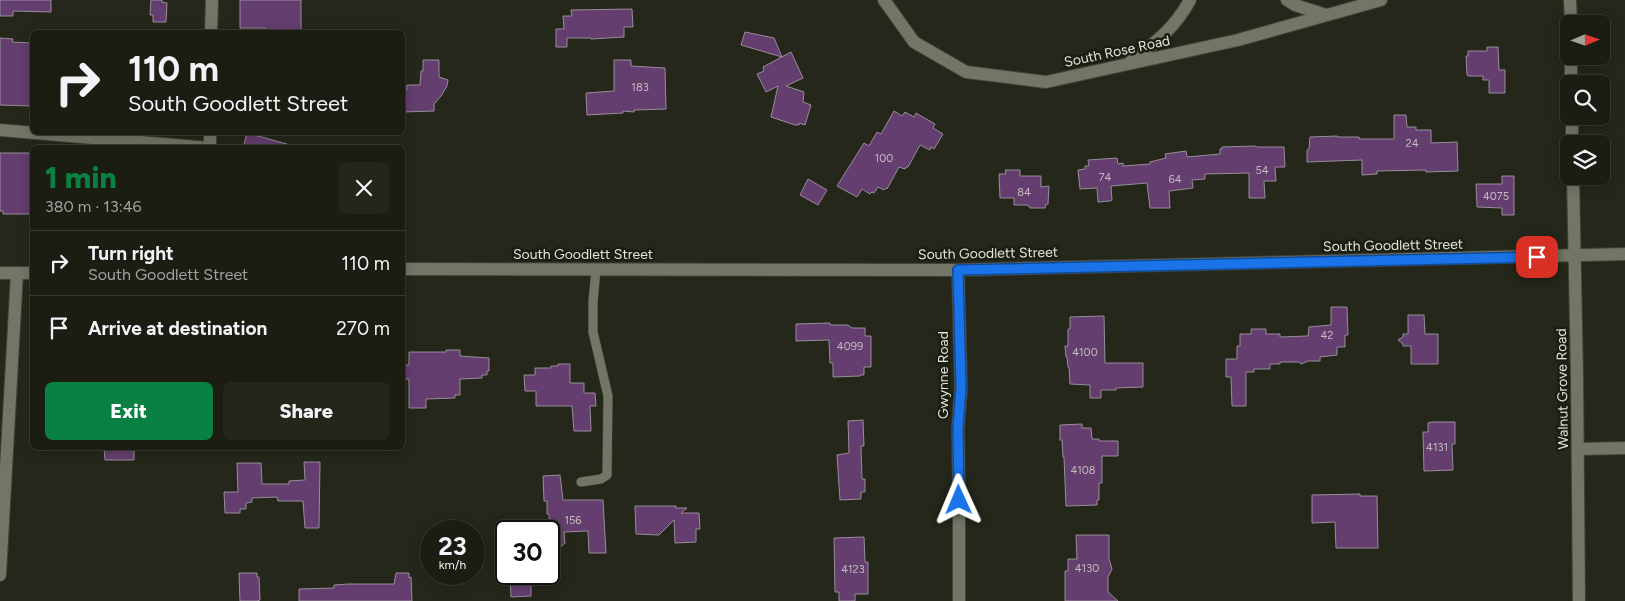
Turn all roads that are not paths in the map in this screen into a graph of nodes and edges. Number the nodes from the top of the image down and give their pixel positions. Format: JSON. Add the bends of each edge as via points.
{"nodes":[{"id":1,"x":212,"y":0,"type":"edge"},
{"id":2,"x":884,"y":0,"type":"edge"},
{"id":3,"x":1190,"y":0,"type":"edge"},
{"id":4,"x":1287,"y":0,"type":"edge"},
{"id":5,"x":1381,"y":0,"type":"edge"},
{"id":6,"x":1570,"y":0,"type":"edge"},
{"id":7,"x":1327,"y":15,"type":"junction"},
{"id":8,"x":1571,"y":15,"type":"edge"},
{"id":9,"x":211,"y":30,"type":"edge"},
{"id":10,"x":1124,"y":66,"type":"junction"},
{"id":11,"x":0,"y":130,"type":"edge"},
{"id":12,"x":30,"y":133,"type":"edge"},
{"id":13,"x":58,"y":135,"type":"edge"},
{"id":14,"x":175,"y":145,"type":"edge"},
{"id":15,"x":1573,"y":185,"type":"edge"},
{"id":16,"x":1625,"y":254,"type":"edge"},
{"id":17,"x":1574,"y":256,"type":"junction"},
{"id":18,"x":405,"y":269,"type":"edge"},
{"id":19,"x":596,"y":269,"type":"junction"},
{"id":20,"x":958,"y":270,"type":"junction"},
{"id":21,"x":30,"y":272,"type":"edge"},
{"id":22,"x":0,"y":273,"type":"edge"},
{"id":23,"x":17,"y":273,"type":"junction"},
{"id":24,"x":1625,"y":448,"type":"edge"},
{"id":25,"x":1579,"y":449,"type":"junction"},
{"id":26,"x":581,"y":482,"type":"dead end"},
{"id":27,"x":0,"y":575,"type":"edge"},
{"id":28,"x":959,"y":601,"type":"edge"},
{"id":29,"x":1579,"y":601,"type":"edge"}],
"edges":[{"from":1,"to":9,"type":"main road"},
{"from":2,"to":10,"type":"main road","name":"South Rose Road","via":[[914,42],[966,72],[1046,82]]},
{"from":3,"to":10,"type":"main road","via":[[1180,18],[1158,41]]},
{"from":4,"to":7,"type":"main road"},
{"from":5,"to":7,"type":"main road","name":"South Rose Road"},
{"from":6,"to":8,"type":"main road"},
{"from":7,"to":10,"type":"main road","name":"South Rose Road","via":[[1238,40]]},
{"from":11,"to":12,"type":"main road"},
{"from":13,"to":14,"type":"main road"},
{"from":15,"to":17,"type":"main road","name":"Walnut Grove Road"},
{"from":16,"to":17,"type":"main road","name":"South Goodlett Street"},
{"from":17,"to":20,"type":"main road","name":"South Goodlett Street"},
{"from":17,"to":25,"type":"main road","name":"Walnut Grove Road"},
{"from":18,"to":19,"type":"main road","name":"South Goodlett Street"},
{"from":19,"to":20,"type":"main road","name":"South Goodlett Street"},
{"from":19,"to":26,"type":"lane","via":[[593,332],[608,396],[607,475]]},
{"from":20,"to":28,"type":"main road","name":"Gwynne Road","via":[[961,388],[958,428]]},
{"from":21,"to":23,"type":"main road"},
{"from":22,"to":23,"type":"main road"},
{"from":23,"to":27,"type":"main road"},
{"from":24,"to":25,"type":"main road"},
{"from":25,"to":29,"type":"main road","name":"Walnut Grove Road"}]}
